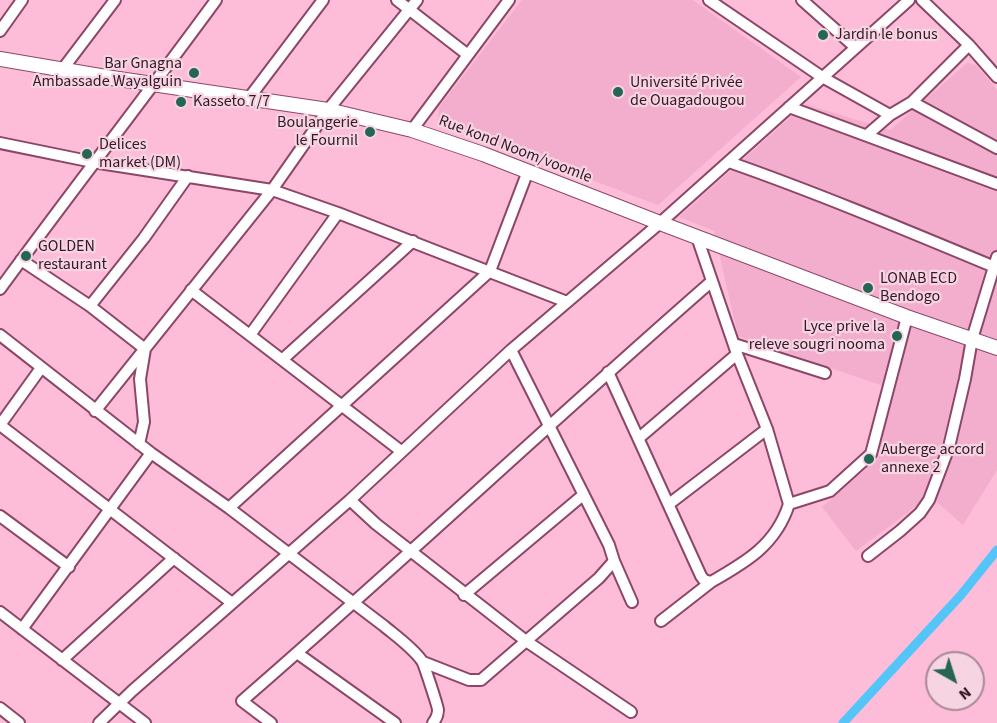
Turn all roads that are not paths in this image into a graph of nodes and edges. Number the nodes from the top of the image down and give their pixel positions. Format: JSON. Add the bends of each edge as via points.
{"nodes":[{"id":1,"x":22,"y":0,"type":"edge"},
{"id":2,"x":115,"y":0,"type":"edge"},
{"id":3,"x":216,"y":0,"type":"edge"},
{"id":4,"x":322,"y":0,"type":"edge"},
{"id":5,"x":398,"y":0,"type":"edge"},
{"id":6,"x":509,"y":0,"type":"edge"},
{"id":7,"x":709,"y":0,"type":"edge"},
{"id":8,"x":802,"y":0,"type":"edge"},
{"id":9,"x":909,"y":0,"type":"edge"},
{"id":10,"x":922,"y":0,"type":"edge"},
{"id":11,"x":413,"y":5,"type":"edge"},
{"id":12,"x":0,"y":31,"type":"edge"},
{"id":13,"x":969,"y":45,"type":"junction"},
{"id":14,"x":855,"y":47,"type":"junction"},
{"id":15,"x":468,"y":55,"type":"junction"},
{"id":16,"x":0,"y":59,"type":"edge"},
{"id":17,"x":62,"y":70,"type":"junction"},
{"id":18,"x":822,"y":77,"type":"junction"},
{"id":19,"x":997,"y":77,"type":"edge"},
{"id":20,"x":155,"y":84,"type":"junction"},
{"id":21,"x":249,"y":98,"type":"junction"},
{"id":22,"x":912,"y":102,"type":"junction"},
{"id":23,"x":789,"y":107,"type":"junction"},
{"id":24,"x":328,"y":110,"type":"junction"},
{"id":25,"x":890,"y":116,"type":"junction"},
{"id":26,"x":412,"y":130,"type":"junction"},
{"id":27,"x":867,"y":135,"type":"junction"},
{"id":28,"x":0,"y":144,"type":"edge"},
{"id":29,"x":997,"y":148,"type":"edge"},
{"id":30,"x":93,"y":162,"type":"junction"},
{"id":31,"x":729,"y":162,"type":"junction"},
{"id":32,"x":528,"y":171,"type":"junction"},
{"id":33,"x":188,"y":176,"type":"junction"},
{"id":34,"x":997,"y":184,"type":"edge"},
{"id":35,"x":272,"y":190,"type":"junction"},
{"id":36,"x":338,"y":213,"type":"junction"},
{"id":37,"x":660,"y":223,"type":"junction"},
{"id":38,"x":697,"y":237,"type":"junction"},
{"id":39,"x":413,"y":242,"type":"junction"},
{"id":40,"x":21,"y":260,"type":"junction"},
{"id":41,"x":996,"y":264,"type":"edge"},
{"id":42,"x":490,"y":271,"type":"junction"},
{"id":43,"x":712,"y":281,"type":"junction"},
{"id":44,"x":0,"y":289,"type":"edge"},
{"id":45,"x":191,"y":290,"type":"junction"},
{"id":46,"x":567,"y":302,"type":"junction"},
{"id":47,"x":90,"y":306,"type":"junction"},
{"id":48,"x":907,"y":317,"type":"junction"},
{"id":49,"x":250,"y":334,"type":"junction"},
{"id":50,"x":0,"y":335,"type":"edge"},
{"id":51,"x":972,"y":339,"type":"junction"},
{"id":52,"x":997,"y":348,"type":"edge"},
{"id":53,"x":145,"y":349,"type":"junction"},
{"id":54,"x":735,"y":349,"type":"junction"},
{"id":55,"x":511,"y":350,"type":"junction"},
{"id":56,"x":283,"y":359,"type":"junction"},
{"id":57,"x":41,"y":368,"type":"junction"},
{"id":58,"x":608,"y":372,"type":"junction"},
{"id":59,"x":825,"y":373,"type":"dead end"},
{"id":60,"x":342,"y":405,"type":"junction"},
{"id":61,"x":95,"y":411,"type":"junction"},
{"id":62,"x":0,"y":425,"type":"edge"},
{"id":63,"x":548,"y":425,"type":"junction"},
{"id":64,"x":767,"y":429,"type":"junction"},
{"id":65,"x":639,"y":438,"type":"junction"},
{"id":66,"x":139,"y":444,"type":"junction"},
{"id":67,"x":401,"y":451,"type":"junction"},
{"id":68,"x":151,"y":453,"type":"junction"},
{"id":69,"x":584,"y":495,"type":"junction"},
{"id":70,"x":350,"y":500,"type":"junction"},
{"id":71,"x":669,"y":504,"type":"junction"},
{"id":72,"x":789,"y":504,"type":"junction"},
{"id":73,"x":230,"y":508,"type":"junction"},
{"id":74,"x":111,"y":509,"type":"junction"},
{"id":75,"x":0,"y":516,"type":"edge"},
{"id":76,"x":411,"y":552,"type":"junction"},
{"id":77,"x":288,"y":554,"type":"junction"},
{"id":78,"x":868,"y":556,"type":"dead end"},
{"id":79,"x":174,"y":558,"type":"junction"},
{"id":80,"x":614,"y":561,"type":"junction"},
{"id":81,"x":69,"y":567,"type":"junction"},
{"id":82,"x":711,"y":582,"type":"junction"},
{"id":83,"x":464,"y":595,"type":"junction"},
{"id":84,"x":632,"y":602,"type":"dead end"},
{"id":85,"x":232,"y":603,"type":"junction"},
{"id":86,"x":355,"y":603,"type":"junction"},
{"id":87,"x":0,"y":612,"type":"edge"},
{"id":88,"x":661,"y":621,"type":"dead end"},
{"id":89,"x":22,"y":628,"type":"junction"},
{"id":90,"x":526,"y":641,"type":"junction"},
{"id":91,"x":297,"y":653,"type":"junction"},
{"id":92,"x":62,"y":660,"type":"junction"},
{"id":93,"x":423,"y":662,"type":"junction"},
{"id":94,"x":118,"y":704,"type":"junction"},
{"id":95,"x":0,"y":708,"type":"edge"},
{"id":96,"x":631,"y":712,"type":"dead end"},
{"id":97,"x":19,"y":723,"type":"edge"},
{"id":98,"x":99,"y":723,"type":"edge"},
{"id":99,"x":145,"y":723,"type":"edge"},
{"id":100,"x":271,"y":723,"type":"edge"},
{"id":101,"x":395,"y":723,"type":"edge"},
{"id":102,"x":433,"y":723,"type":"edge"}],
"edges":[{"from":1,"to":12,"type":"street"},
{"from":2,"to":17,"type":"street"},
{"from":3,"to":20,"type":"street"},
{"from":4,"to":21,"type":"street"},
{"from":5,"to":11,"type":"street"},
{"from":6,"to":15,"type":"street"},
{"from":7,"to":18,"type":"street"},
{"from":8,"to":14,"type":"street"},
{"from":9,"to":14,"type":"street"},
{"from":10,"to":13,"type":"street"},
{"from":11,"to":15,"type":"street"},
{"from":11,"to":24,"type":"street"},
{"from":13,"to":19,"type":"street"},
{"from":13,"to":22,"type":"street"},
{"from":14,"to":18,"type":"street"},
{"from":15,"to":26,"type":"street"},
{"from":16,"to":17,"type":"street","name":"Rue kond Noom/voomle"},
{"from":17,"to":20,"type":"street","name":"Rue kond Noom/voomle"},
{"from":18,"to":23,"type":"street"},
{"from":18,"to":25,"type":"street"},
{"from":20,"to":21,"type":"street","name":"Rue kond Noom/voomle"},
{"from":20,"to":30,"type":"street"},
{"from":21,"to":24,"type":"street","name":"Rue kond Noom/voomle"},
{"from":22,"to":25,"type":"street"},
{"from":22,"to":29,"type":"street"},
{"from":23,"to":27,"type":"street"},
{"from":23,"to":31,"type":"street"},
{"from":24,"to":26,"type":"street","name":"Rue kond Noom/voomle"},
{"from":24,"to":35,"type":"street"},
{"from":25,"to":27,"type":"street"},
{"from":26,"to":32,"type":"street","name":"Rue kond Noom/voomle"},
{"from":27,"to":34,"type":"street"},
{"from":28,"to":30,"type":"street"},
{"from":30,"to":33,"type":"street"},
{"from":30,"to":40,"type":"street"},
{"from":31,"to":37,"type":"street"},
{"from":31,"to":41,"type":"street"},
{"from":32,"to":37,"type":"street","name":"Rue kond Noom/voomle"},
{"from":32,"to":42,"type":"street"},
{"from":33,"to":35,"type":"street"},
{"from":33,"to":47,"type":"street"},
{"from":35,"to":36,"type":"street"},
{"from":35,"to":45,"type":"street"},
{"from":36,"to":39,"type":"street"},
{"from":36,"to":49,"type":"street"},
{"from":37,"to":38,"type":"street","name":"Rue kond Noom/voomle"},
{"from":37,"to":46,"type":"street"},
{"from":38,"to":43,"type":"street"},
{"from":38,"to":48,"type":"street","name":"Rue kond Noom/voomle"},
{"from":39,"to":42,"type":"street"},
{"from":39,"to":56,"type":"street"},
{"from":40,"to":44,"type":"street"},
{"from":40,"to":47,"type":"street"},
{"from":41,"to":51,"type":"street"},
{"from":42,"to":46,"type":"street"},
{"from":42,"to":60,"type":"street"},
{"from":43,"to":54,"type":"street"},
{"from":43,"to":58,"type":"street"},
{"from":45,"to":49,"type":"street"},
{"from":45,"to":53,"type":"street"},
{"from":46,"to":55,"type":"street"},
{"from":47,"to":53,"type":"street"},
{"from":48,"to":51,"type":"street","name":"Rue kond Noom/voomle"},
{"from":48,"to":72,"type":"street","via":[[871,454],[830,491]]},
{"from":49,"to":56,"type":"street"},
{"from":50,"to":57,"type":"street"},
{"from":51,"to":52,"type":"street","name":"Rue kond Noom/voomle"},
{"from":51,"to":78,"type":"street","via":[[949,447],[929,500],[920,513]]},
{"from":53,"to":61,"type":"street"},
{"from":53,"to":66,"type":"street","via":[[140,379],[144,422]]},
{"from":54,"to":59,"type":"street"},
{"from":54,"to":64,"type":"street"},
{"from":54,"to":65,"type":"street"},
{"from":55,"to":63,"type":"street"},
{"from":55,"to":67,"type":"street"},
{"from":56,"to":60,"type":"street"},
{"from":57,"to":61,"type":"street"},
{"from":57,"to":62,"type":"street"},
{"from":58,"to":63,"type":"street"},
{"from":58,"to":65,"type":"street"},
{"from":60,"to":67,"type":"street"},
{"from":60,"to":73,"type":"street"},
{"from":61,"to":66,"type":"street"},
{"from":62,"to":74,"type":"street"},
{"from":63,"to":69,"type":"street"},
{"from":63,"to":76,"type":"street"},
{"from":64,"to":71,"type":"street"},
{"from":64,"to":72,"type":"street"},
{"from":65,"to":71,"type":"street"},
{"from":66,"to":68,"type":"street"},
{"from":67,"to":70,"type":"street"},
{"from":68,"to":73,"type":"street"},
{"from":68,"to":74,"type":"street"},
{"from":69,"to":80,"type":"street"},
{"from":69,"to":83,"type":"street"},
{"from":70,"to":76,"type":"street"},
{"from":70,"to":77,"type":"street"},
{"from":71,"to":82,"type":"street","via":[[697,569],[704,580]]},
{"from":72,"to":82,"type":"street","via":[[774,537],[746,562]]},
{"from":73,"to":77,"type":"street"},
{"from":74,"to":79,"type":"street"},
{"from":74,"to":81,"type":"street"},
{"from":75,"to":81,"type":"street"},
{"from":76,"to":83,"type":"street"},
{"from":76,"to":86,"type":"street"},
{"from":77,"to":85,"type":"street"},
{"from":77,"to":86,"type":"street"},
{"from":79,"to":85,"type":"street"},
{"from":79,"to":92,"type":"street"},
{"from":80,"to":84,"type":"street"},
{"from":80,"to":90,"type":"street"},
{"from":81,"to":89,"type":"street"},
{"from":82,"to":88,"type":"street"},
{"from":83,"to":90,"type":"street"},
{"from":85,"to":94,"type":"street"},
{"from":86,"to":91,"type":"street"},
{"from":86,"to":93,"type":"street"},
{"from":87,"to":89,"type":"street"},
{"from":89,"to":92,"type":"street"},
{"from":90,"to":93,"type":"street","via":[[481,680],[469,680]]},
{"from":90,"to":96,"type":"street"},
{"from":91,"to":100,"type":"street","via":[[242,701]]},
{"from":91,"to":101,"type":"street"},
{"from":92,"to":94,"type":"street"},
{"from":93,"to":102,"type":"street","via":[[438,708]]},
{"from":94,"to":98,"type":"street"},
{"from":94,"to":99,"type":"street"},
{"from":95,"to":97,"type":"street"}]}
